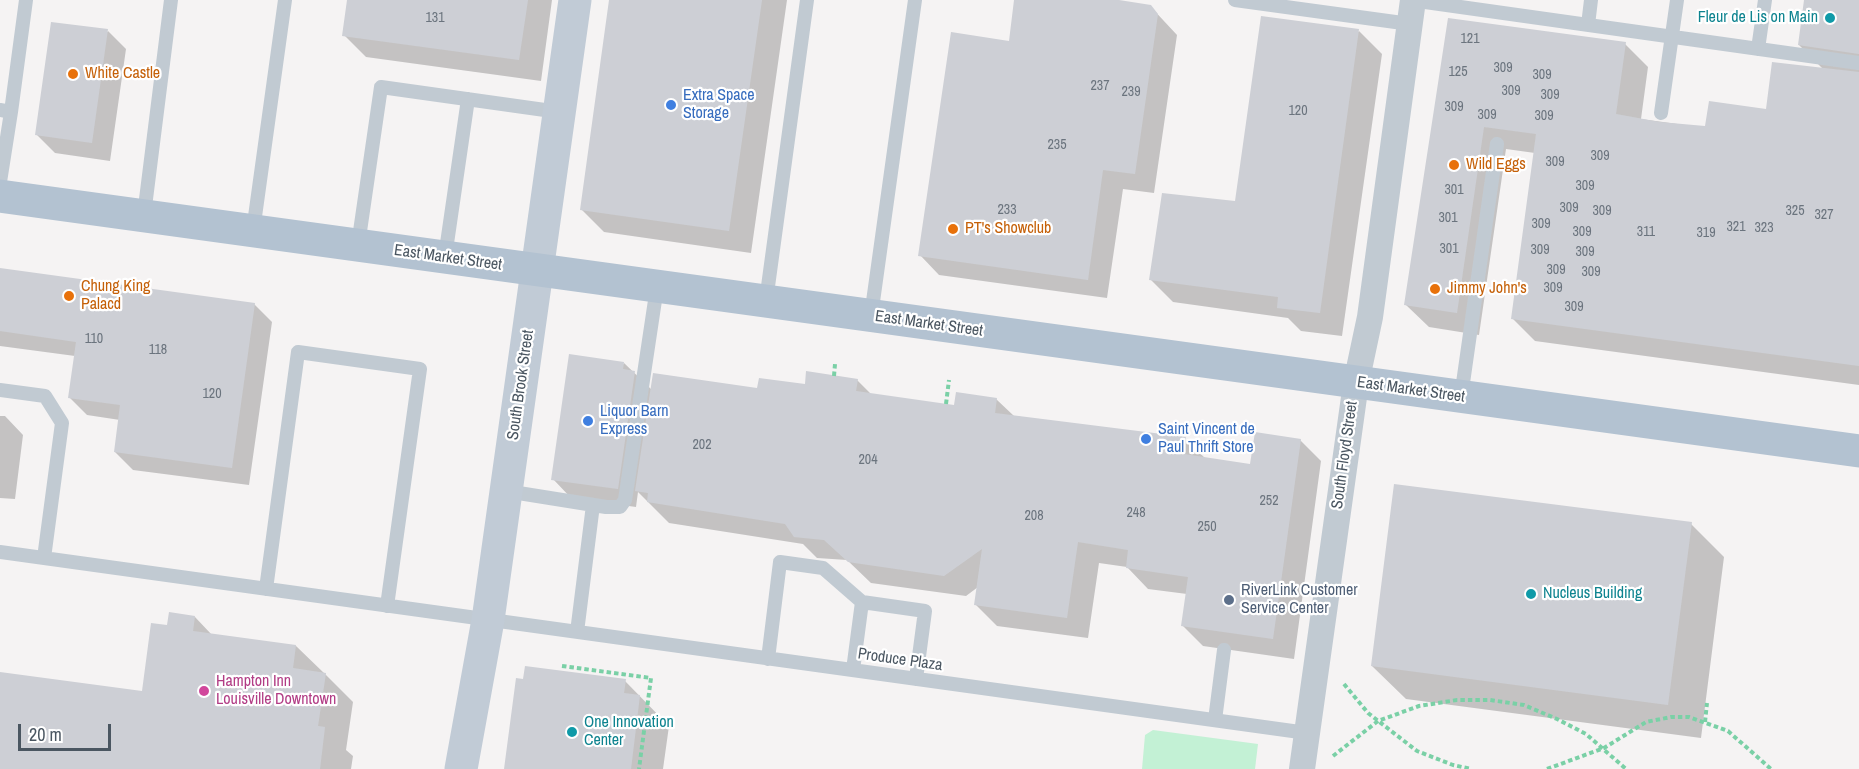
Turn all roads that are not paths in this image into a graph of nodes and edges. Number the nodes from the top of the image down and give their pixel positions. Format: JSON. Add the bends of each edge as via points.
{"nodes":[{"id":1,"x":26,"y":0,"type":"edge"},
{"id":2,"x":171,"y":0,"type":"edge"},
{"id":3,"x":285,"y":0,"type":"edge"},
{"id":4,"x":575,"y":0,"type":"edge"},
{"id":5,"x":807,"y":0,"type":"edge"},
{"id":6,"x":915,"y":0,"type":"edge"},
{"id":7,"x":1235,"y":0,"type":"edge"},
{"id":8,"x":1591,"y":0,"type":"edge"},
{"id":9,"x":1677,"y":0,"type":"edge"},
{"id":10,"x":1765,"y":0,"type":"edge"},
{"id":11,"x":1412,"y":6,"type":"edge"},
{"id":12,"x":1504,"y":7,"type":"edge"},
{"id":13,"x":1588,"y":25,"type":"junction"},
{"id":14,"x":1672,"y":37,"type":"junction"},
{"id":15,"x":1758,"y":48,"type":"junction"},
{"id":16,"x":1859,"y":63,"type":"edge"},
{"id":17,"x":468,"y":99,"type":"junction"},
{"id":18,"x":5,"y":111,"type":"edge"},
{"id":19,"x":560,"y":112,"type":"junction"},
{"id":20,"x":1661,"y":113,"type":"dead end"},
{"id":21,"x":1497,"y":144,"type":"dead end"},
{"id":22,"x":0,"y":182,"type":"edge"},
{"id":23,"x":0,"y":196,"type":"edge"},
{"id":24,"x":144,"y":216,"type":"junction"},
{"id":25,"x":253,"y":231,"type":"junction"},
{"id":26,"x":358,"y":245,"type":"junction"},
{"id":27,"x":446,"y":257,"type":"junction"},
{"id":28,"x":537,"y":270,"type":"junction"},
{"id":29,"x":657,"y":287,"type":"junction"},
{"id":30,"x":765,"y":302,"type":"junction"},
{"id":31,"x":871,"y":316,"type":"junction"},
{"id":32,"x":1356,"y":383,"type":"junction"},
{"id":33,"x":0,"y":390,"type":"edge"},
{"id":34,"x":1461,"y":397,"type":"junction"},
{"id":35,"x":1859,"y":452,"type":"edge"},
{"id":36,"x":506,"y":491,"type":"junction"},
{"id":37,"x":593,"y":505,"type":"junction"},
{"id":38,"x":0,"y":552,"type":"edge"},
{"id":39,"x":44,"y":558,"type":"junction"},
{"id":40,"x":266,"y":589,"type":"junction"},
{"id":41,"x":862,"y":602,"type":"junction"},
{"id":42,"x":387,"y":606,"type":"junction"},
{"id":43,"x":488,"y":620,"type":"junction"},
{"id":44,"x":577,"y":632,"type":"junction"},
{"id":45,"x":1224,"y":650,"type":"dead end"},
{"id":46,"x":768,"y":658,"type":"junction"},
{"id":47,"x":853,"y":670,"type":"junction"},
{"id":48,"x":916,"y":679,"type":"junction"},
{"id":49,"x":1215,"y":720,"type":"junction"},
{"id":50,"x":1307,"y":733,"type":"junction"},
{"id":51,"x":1314,"y":766,"type":"edge"},
{"id":52,"x":461,"y":769,"type":"edge"}],
"edges":[{"from":1,"to":18,"type":"lane"},
{"from":2,"to":24,"type":"lane"},
{"from":3,"to":25,"type":"lane"},
{"from":4,"to":19,"type":"street","name":"South Brook Street"},
{"from":5,"to":30,"type":"lane"},
{"from":6,"to":31,"type":"lane"},
{"from":7,"to":11,"type":"lane"},
{"from":8,"to":13,"type":"lane"},
{"from":9,"to":14,"type":"lane"},
{"from":10,"to":15,"type":"lane"},
{"from":11,"to":12,"type":"lane"},
{"from":11,"to":32,"type":"street","name":"South Floyd Street","via":[[1370,318]]},
{"from":12,"to":13,"type":"lane"},
{"from":13,"to":14,"type":"lane"},
{"from":14,"to":15,"type":"lane"},
{"from":14,"to":20,"type":"lane"},
{"from":15,"to":16,"type":"lane"},
{"from":17,"to":19,"type":"lane"},
{"from":17,"to":26,"type":"lane","via":[[381,87]]},
{"from":17,"to":27,"type":"lane"},
{"from":18,"to":22,"type":"lane"},
{"from":19,"to":28,"type":"street","name":"South Brook Street"},
{"from":21,"to":34,"type":"lane"},
{"from":23,"to":24,"type":"main road","name":"East Market Street"},
{"from":24,"to":25,"type":"main road","name":"East Market Street"},
{"from":25,"to":26,"type":"main road","name":"East Market Street"},
{"from":26,"to":27,"type":"main road","name":"East Market Street"},
{"from":27,"to":28,"type":"main road","name":"East Market Street"},
{"from":28,"to":29,"type":"main road","name":"East Market Street"},
{"from":28,"to":36,"type":"street","name":"South Brook Street"},
{"from":29,"to":30,"type":"main road","name":"East Market Street"},
{"from":29,"to":37,"type":"lane","via":[[625,500],[620,507]]},
{"from":30,"to":31,"type":"main road","name":"East Market Street"},
{"from":31,"to":32,"type":"main road","name":"East Market Street"},
{"from":32,"to":34,"type":"main road","name":"East Market Street"},
{"from":32,"to":50,"type":"street","name":"South Floyd Street"},
{"from":33,"to":39,"type":"lane","via":[[45,396],[62,423]]},
{"from":34,"to":35,"type":"main road","name":"East Market Street"},
{"from":36,"to":37,"type":"lane"},
{"from":36,"to":43,"type":"street","name":"South Brook Street"},
{"from":37,"to":44,"type":"lane"},
{"from":38,"to":39,"type":"lane","name":"Produce Plaza"},
{"from":39,"to":40,"type":"lane","name":"Produce Plaza"},
{"from":40,"to":42,"type":"lane","name":"Produce Plaza"},
{"from":40,"to":42,"type":"lane","via":[[298,352],[420,369]]},
{"from":41,"to":46,"type":"lane","via":[[823,568],[780,562]]},
{"from":41,"to":47,"type":"lane"},
{"from":41,"to":48,"type":"lane","via":[[925,611]]},
{"from":42,"to":43,"type":"lane","name":"Produce Plaza"},
{"from":43,"to":44,"type":"lane","name":"Produce Plaza"},
{"from":43,"to":52,"type":"street","name":"South Brook Street"},
{"from":44,"to":46,"type":"lane","name":"Produce Plaza"},
{"from":45,"to":49,"type":"lane"},
{"from":46,"to":47,"type":"lane","name":"Produce Plaza"},
{"from":47,"to":48,"type":"lane","name":"Produce Plaza"},
{"from":48,"to":49,"type":"lane","name":"Produce Plaza"},
{"from":49,"to":50,"type":"lane","name":"Produce Plaza"},
{"from":50,"to":51,"type":"street","name":"South Floyd Street"}]}
